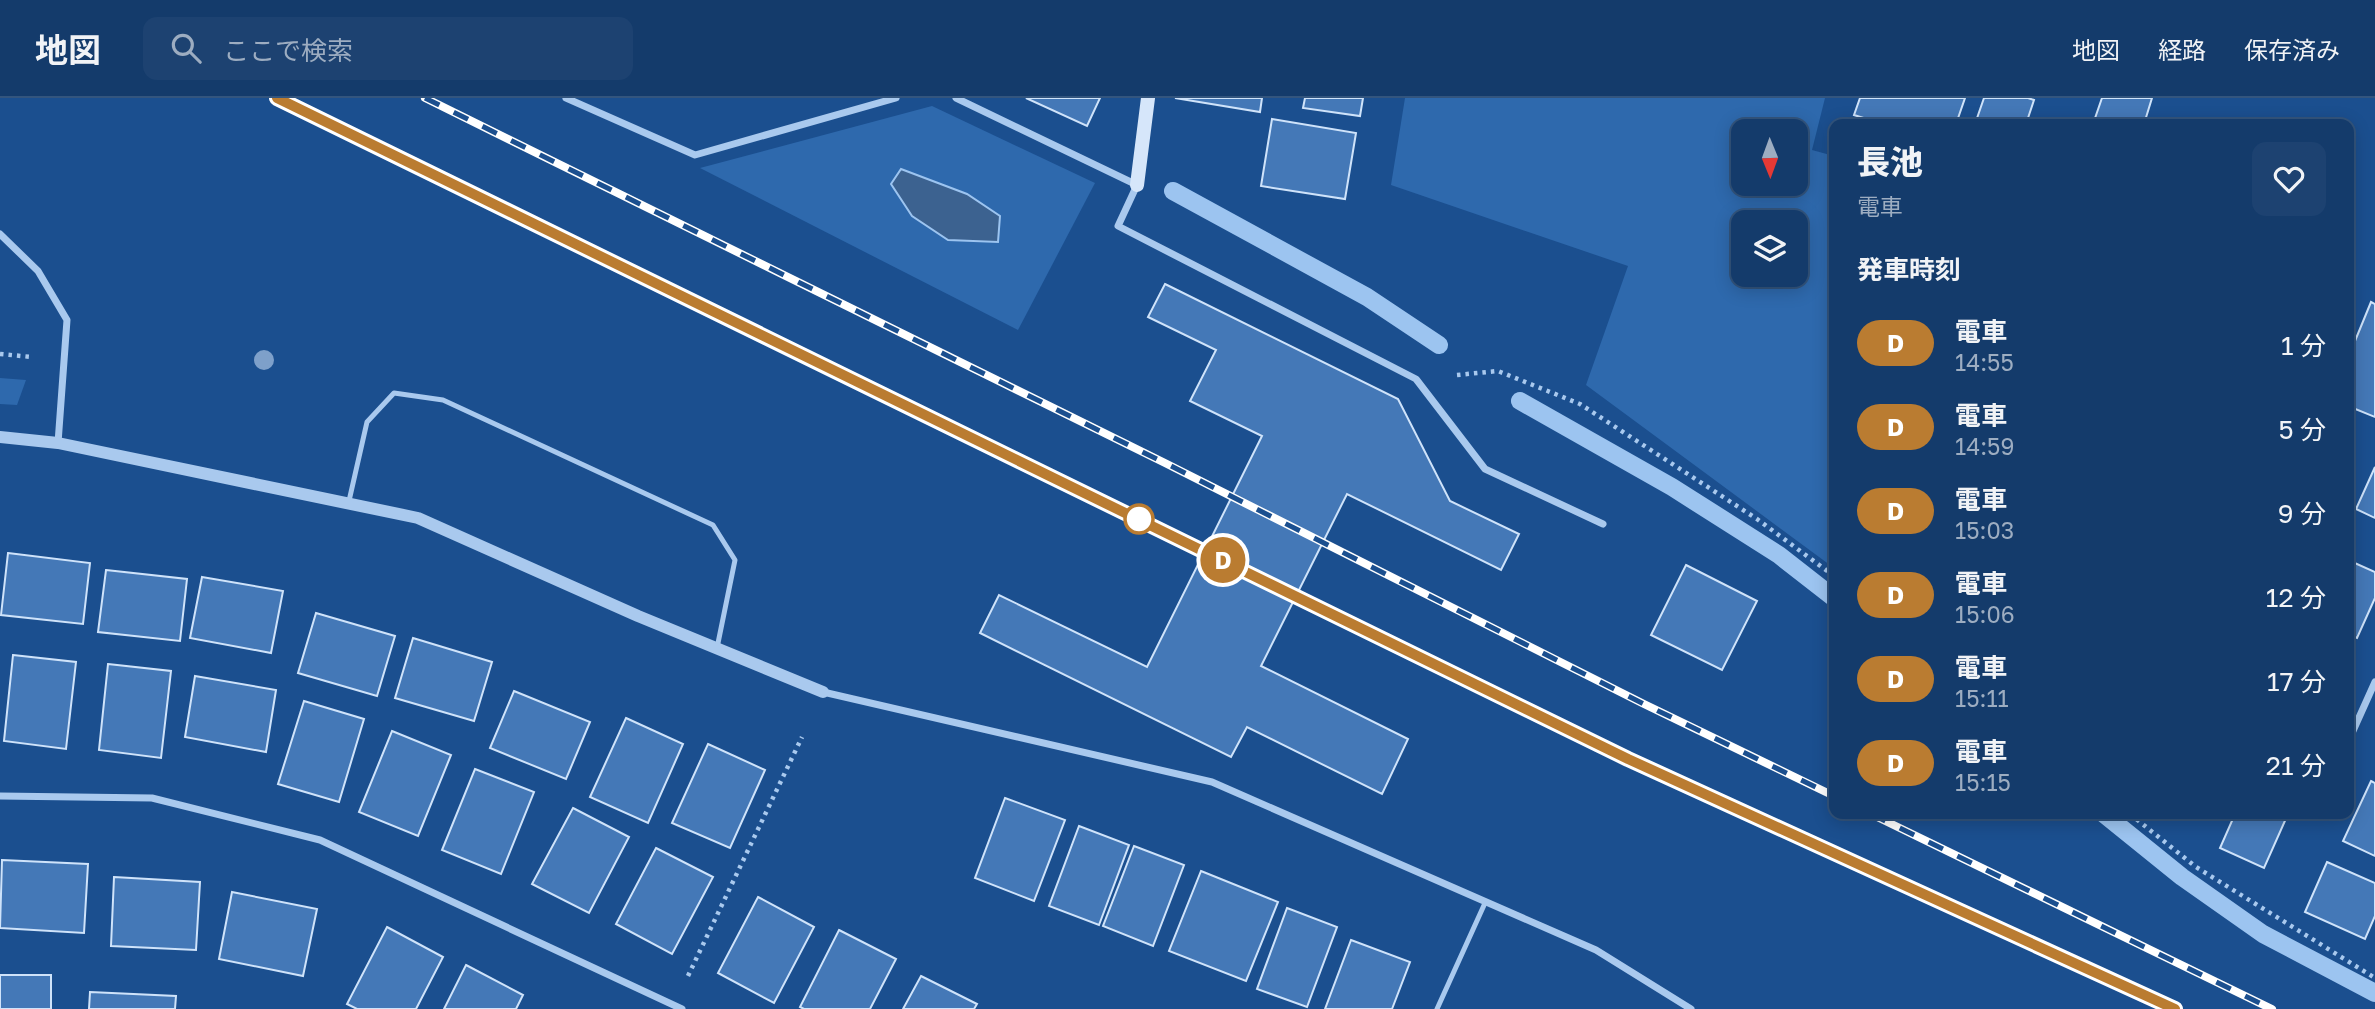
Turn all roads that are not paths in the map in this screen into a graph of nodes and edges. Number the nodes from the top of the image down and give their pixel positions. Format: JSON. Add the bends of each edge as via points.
{"nodes":[{"id":1,"x":566,"y":98,"type":"edge"},
{"id":2,"x":896,"y":98,"type":"edge"},
{"id":3,"x":956,"y":98,"type":"edge"},
{"id":4,"x":1148,"y":98,"type":"edge"},
{"id":5,"x":1137,"y":185,"type":"junction"},
{"id":6,"x":0,"y":234,"type":"edge"},
{"id":7,"x":0,"y":437,"type":"edge"},
{"id":8,"x":58,"y":443,"type":"junction"},
{"id":9,"x":348,"y":503,"type":"junction"},
{"id":10,"x":1603,"y":524,"type":"dead end"},
{"id":11,"x":717,"y":648,"type":"junction"},
{"id":12,"x":2375,"y":682,"type":"edge"},
{"id":13,"x":823,"y":692,"type":"joint"},
{"id":14,"x":2354,"y":729,"type":"edge"},
{"id":15,"x":0,"y":796,"type":"edge"},
{"id":16,"x":1485,"y":903,"type":"junction"},
{"id":17,"x":678,"y":1007,"type":"edge"},
{"id":18,"x":1437,"y":1009,"type":"edge"},
{"id":19,"x":1691,"y":1009,"type":"edge"}],
"edges":[{"from":1,"to":2,"type":"street","via":[[695,155]]},
{"from":3,"to":5,"type":"street"},
{"from":4,"to":5,"type":"main road"},
{"from":5,"to":10,"type":"street","via":[[1118,226],[1416,379],[1485,470]]},
{"from":6,"to":8,"type":"street","via":[[38,271],[67,320]]},
{"from":7,"to":8,"type":"street"},
{"from":8,"to":9,"type":"street"},
{"from":9,"to":11,"type":"street","via":[[418,518]]},
{"from":9,"to":11,"type":"lane","via":[[367,422],[394,393],[443,400],[713,525],[735,560]]},
{"from":11,"to":13,"type":"street"},
{"from":12,"to":14,"type":"street"},
{"from":13,"to":16,"type":"street","via":[[1212,782]]},
{"from":15,"to":17,"type":"street","via":[[152,798],[320,840]]},
{"from":16,"to":18,"type":"lane"},
{"from":16,"to":19,"type":"street","via":[[1596,950]]}]}
